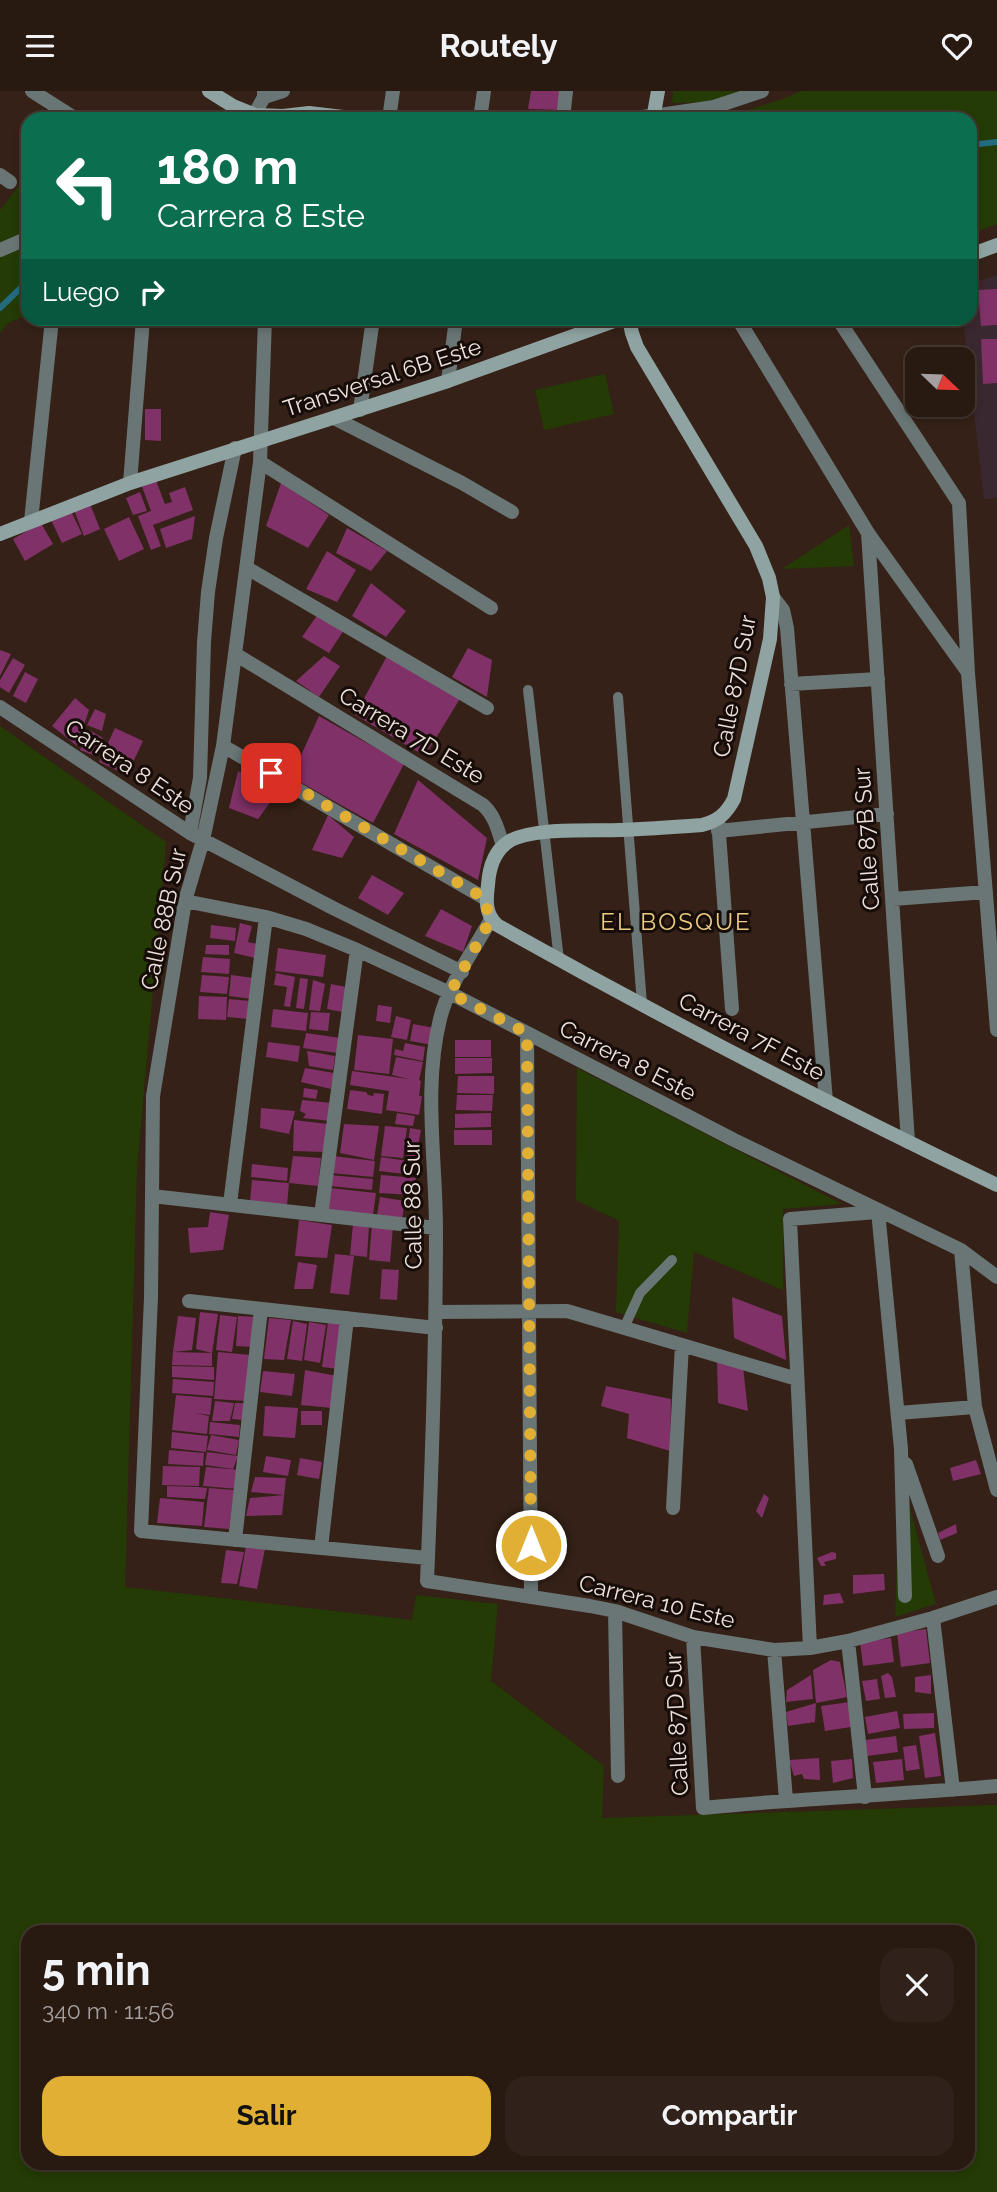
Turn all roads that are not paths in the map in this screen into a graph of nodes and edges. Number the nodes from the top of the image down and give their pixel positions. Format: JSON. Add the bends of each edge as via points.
{"nodes":[{"id":1,"x":32,"y":91,"type":"edge"},
{"id":2,"x":209,"y":91,"type":"edge"},
{"id":3,"x":283,"y":91,"type":"edge"},
{"id":4,"x":393,"y":91,"type":"edge"},
{"id":5,"x":484,"y":91,"type":"edge"},
{"id":6,"x":566,"y":91,"type":"edge"},
{"id":7,"x":657,"y":91,"type":"edge"},
{"id":8,"x":762,"y":91,"type":"edge"},
{"id":9,"x":264,"y":94,"type":"edge"},
{"id":10,"x":65,"y":112,"type":"edge"},
{"id":11,"x":244,"y":112,"type":"edge"},
{"id":12,"x":256,"y":112,"type":"edge"},
{"id":13,"x":390,"y":112,"type":"edge"},
{"id":14,"x":481,"y":112,"type":"edge"},
{"id":15,"x":564,"y":112,"type":"edge"},
{"id":16,"x":654,"y":112,"type":"edge"},
{"id":17,"x":683,"y":112,"type":"edge"},
{"id":18,"x":21,"y":241,"type":"edge"},
{"id":19,"x":997,"y":245,"type":"edge"},
{"id":20,"x":0,"y":250,"type":"edge"},
{"id":21,"x":977,"y":252,"type":"edge"},
{"id":22,"x":51,"y":326,"type":"edge"},
{"id":23,"x":142,"y":326,"type":"edge"},
{"id":24,"x":265,"y":326,"type":"edge"},
{"id":25,"x":372,"y":326,"type":"edge"},
{"id":26,"x":455,"y":326,"type":"edge"},
{"id":27,"x":601,"y":326,"type":"edge"},
{"id":28,"x":631,"y":326,"type":"edge"},
{"id":29,"x":742,"y":326,"type":"edge"},
{"id":30,"x":843,"y":326,"type":"edge"},
{"id":31,"x":448,"y":381,"type":"junction"},
{"id":32,"x":360,"y":410,"type":"junction"},
{"id":33,"x":334,"y":418,"type":"junction"},
{"id":34,"x":261,"y":440,"type":"junction"},
{"id":35,"x":235,"y":448,"type":"junction"},
{"id":36,"x":260,"y":462,"type":"junction"},
{"id":37,"x":130,"y":483,"type":"junction"},
{"id":38,"x":512,"y":512,"type":"dead end"},
{"id":39,"x":31,"y":521,"type":"junction"},
{"id":40,"x":868,"y":533,"type":"junction"},
{"id":41,"x":0,"y":534,"type":"edge"},
{"id":42,"x":247,"y":568,"type":"junction"},
{"id":43,"x":773,"y":597,"type":"junction"},
{"id":44,"x":491,"y":608,"type":"dead end"},
{"id":45,"x":235,"y":655,"type":"junction"},
{"id":46,"x":968,"y":673,"type":"junction"},
{"id":47,"x":878,"y":678,"type":"junction"},
{"id":48,"x":791,"y":684,"type":"junction"},
{"id":49,"x":528,"y":690,"type":"dead end"},
{"id":50,"x":618,"y":697,"type":"dead end"},
{"id":51,"x":0,"y":707,"type":"edge"},
{"id":52,"x":487,"y":708,"type":"dead end"},
{"id":53,"x":223,"y":746,"type":"junction"},
{"id":54,"x":887,"y":814,"type":"junction"},
{"id":55,"x":803,"y":823,"type":"junction"},
{"id":56,"x":718,"y":826,"type":"junction"},
{"id":57,"x":628,"y":829,"type":"junction"},
{"id":58,"x":544,"y":832,"type":"junction"},
{"id":59,"x":197,"y":837,"type":"junction"},
{"id":60,"x":503,"y":846,"type":"junction"},
{"id":61,"x":986,"y":892,"type":"junction"},
{"id":62,"x":486,"y":899,"type":"junction"},
{"id":63,"x":892,"y":899,"type":"junction"},
{"id":64,"x":185,"y":901,"type":"junction"},
{"id":65,"x":266,"y":917,"type":"junction"},
{"id":66,"x":491,"y":919,"type":"junction"},
{"id":67,"x":357,"y":950,"type":"junction"},
{"id":68,"x":559,"y":960,"type":"junction"},
{"id":69,"x":461,"y":972,"type":"junction"},
{"id":70,"x":450,"y":993,"type":"junction"},
{"id":71,"x":642,"y":1004,"type":"junction"},
{"id":72,"x":732,"y":1009,"type":"dead end"},
{"id":73,"x":997,"y":1030,"type":"edge"},
{"id":74,"x":527,"y":1033,"type":"junction"},
{"id":75,"x":826,"y":1101,"type":"junction"},
{"id":76,"x":908,"y":1142,"type":"junction"},
{"id":77,"x":997,"y":1185,"type":"edge"},
{"id":78,"x":152,"y":1196,"type":"junction"},
{"id":79,"x":230,"y":1204,"type":"junction"},
{"id":80,"x":878,"y":1212,"type":"junction"},
{"id":81,"x":321,"y":1215,"type":"junction"},
{"id":82,"x":436,"y":1228,"type":"junction"},
{"id":83,"x":961,"y":1250,"type":"junction"},
{"id":84,"x":672,"y":1260,"type":"dead end"},
{"id":85,"x":997,"y":1277,"type":"edge"},
{"id":86,"x":189,"y":1301,"type":"dead end"},
{"id":87,"x":261,"y":1309,"type":"junction"},
{"id":88,"x":529,"y":1311,"type":"junction"},
{"id":89,"x":436,"y":1312,"type":"junction"},
{"id":90,"x":347,"y":1318,"type":"junction"},
{"id":91,"x":436,"y":1328,"type":"junction"},
{"id":92,"x":624,"y":1328,"type":"junction"},
{"id":93,"x":682,"y":1345,"type":"junction"},
{"id":94,"x":797,"y":1379,"type":"junction"},
{"id":95,"x":975,"y":1407,"type":"junction"},
{"id":96,"x":898,"y":1413,"type":"junction"},
{"id":97,"x":901,"y":1449,"type":"junction"},
{"id":98,"x":997,"y":1490,"type":"edge"},
{"id":99,"x":673,"y":1508,"type":"dead end"},
{"id":100,"x":235,"y":1540,"type":"junction"},
{"id":101,"x":321,"y":1548,"type":"junction"},
{"id":102,"x":938,"y":1556,"type":"dead end"},
{"id":103,"x":428,"y":1558,"type":"junction"},
{"id":104,"x":427,"y":1581,"type":"joint"},
{"id":105,"x":531,"y":1597,"type":"junction"},
{"id":106,"x":905,"y":1597,"type":"dead end"},
{"id":107,"x":997,"y":1597,"type":"edge"},
{"id":108,"x":615,"y":1611,"type":"junction"},
{"id":109,"x":933,"y":1619,"type":"junction"},
{"id":110,"x":693,"y":1637,"type":"junction"},
{"id":111,"x":848,"y":1640,"type":"junction"},
{"id":112,"x":810,"y":1648,"type":"junction"},
{"id":113,"x":774,"y":1650,"type":"junction"},
{"id":114,"x":618,"y":1776,"type":"dead end"},
{"id":115,"x":997,"y":1786,"type":"edge"},
{"id":116,"x":953,"y":1790,"type":"junction"},
{"id":117,"x":865,"y":1797,"type":"junction"},
{"id":118,"x":786,"y":1800,"type":"junction"}],
"edges":[{"from":1,"to":10,"type":"street"},
{"from":2,"to":11,"type":"street"},
{"from":3,"to":9,"type":"street"},
{"from":4,"to":13,"type":"street"},
{"from":5,"to":14,"type":"street"},
{"from":6,"to":15,"type":"street"},
{"from":7,"to":16,"type":"street"},
{"from":8,"to":17,"type":"street"},
{"from":9,"to":12,"type":"street"},
{"from":18,"to":20,"type":"street"},
{"from":19,"to":21,"type":"street"},
{"from":22,"to":39,"type":"street"},
{"from":23,"to":37,"type":"street"},
{"from":24,"to":34,"type":"street","name":"Calle 88B Sur"},
{"from":25,"to":32,"type":"street"},
{"from":26,"to":31,"type":"street"},
{"from":27,"to":31,"type":"street","name":"Transversal 6B Este"},
{"from":28,"to":43,"type":"street","name":"Calle 87D Sur","via":[[637,347],[756,546]]},
{"from":29,"to":40,"type":"street"},
{"from":30,"to":46,"type":"street","via":[[959,503]]},
{"from":31,"to":32,"type":"street","name":"Transversal 6B Este"},
{"from":32,"to":33,"type":"street","name":"Transversal 6B Este"},
{"from":33,"to":34,"type":"street","name":"Transversal 6B Este"},
{"from":33,"to":38,"type":"street"},
{"from":34,"to":35,"type":"street","name":"Transversal 6B Este"},
{"from":34,"to":36,"type":"street","name":"Calle 88B Sur"},
{"from":35,"to":37,"type":"street","name":"Transversal 6B Este"},
{"from":35,"to":59,"type":"street","name":"Calle 88B Sur","via":[[208,592]]},
{"from":36,"to":42,"type":"street","name":"Calle 88B Sur"},
{"from":36,"to":44,"type":"street"},
{"from":37,"to":39,"type":"street","name":"Transversal 6B Este"},
{"from":39,"to":41,"type":"street","name":"Transversal 6B Este"},
{"from":40,"to":46,"type":"street"},
{"from":40,"to":47,"type":"street","name":"Calle 87B Sur"},
{"from":42,"to":45,"type":"street","name":"Calle 88B Sur"},
{"from":42,"to":52,"type":"street"},
{"from":43,"to":48,"type":"street","via":[[783,610],[787,628]]},
{"from":43,"to":56,"type":"street","name":"Calle 87D Sur","via":[[770,639],[734,799]]},
{"from":45,"to":53,"type":"street","name":"Calle 88B Sur"},
{"from":45,"to":60,"type":"street","name":"Carrera 7D Este","via":[[483,805],[496,823]]},
{"from":46,"to":61,"type":"street"},
{"from":47,"to":48,"type":"street"},
{"from":47,"to":54,"type":"street","name":"Calle 87B Sur"},
{"from":48,"to":55,"type":"street"},
{"from":49,"to":58,"type":"lane"},
{"from":50,"to":57,"type":"lane"},
{"from":51,"to":59,"type":"street","name":"Carrera 8 Este"},
{"from":53,"to":59,"type":"street","name":"Calle 88B Sur"},
{"from":53,"to":62,"type":"street"},
{"from":54,"to":55,"type":"street"},
{"from":54,"to":63,"type":"street","name":"Calle 87B Sur"},
{"from":55,"to":56,"type":"street"},
{"from":55,"to":75,"type":"street"},
{"from":56,"to":57,"type":"street"},
{"from":56,"to":72,"type":"street"},
{"from":57,"to":58,"type":"street"},
{"from":57,"to":71,"type":"lane"},
{"from":58,"to":60,"type":"street","via":[[518,837]]},
{"from":58,"to":68,"type":"lane"},
{"from":59,"to":64,"type":"street","name":"Calle 88B Sur"},
{"from":59,"to":69,"type":"street","name":"Carrera 8 Este"},
{"from":60,"to":62,"type":"street","via":[[489,872]]},
{"from":61,"to":63,"type":"street"},
{"from":61,"to":73,"type":"street"},
{"from":62,"to":66,"type":"street"},
{"from":63,"to":76,"type":"street","name":"Calle 87B Sur"},
{"from":64,"to":65,"type":"street","name":"Carrera 8 Este"},
{"from":64,"to":78,"type":"street","name":"Calle 88B Sur","via":[[153,1096]]},
{"from":65,"to":67,"type":"street","name":"Carrera 8 Este"},
{"from":65,"to":79,"type":"street"},
{"from":66,"to":68,"type":"street","name":"Carrera 7F Este"},
{"from":66,"to":69,"type":"street","name":"Calle 88 Sur"},
{"from":67,"to":70,"type":"street","name":"Carrera 8 Este"},
{"from":67,"to":81,"type":"street"},
{"from":68,"to":71,"type":"street","name":"Carrera 7F Este"},
{"from":69,"to":70,"type":"street","name":"Calle 88 Sur"},
{"from":70,"to":74,"type":"street","name":"Carrera 8 Este"},
{"from":70,"to":82,"type":"street","name":"Calle 88 Sur","via":[[441,1017],[431,1099]]},
{"from":71,"to":75,"type":"street","name":"Carrera 7F Este"},
{"from":74,"to":80,"type":"street","name":"Carrera 8 Este"},
{"from":74,"to":88,"type":"street"},
{"from":75,"to":76,"type":"street","name":"Carrera 7F Este"},
{"from":76,"to":77,"type":"street","name":"Carrera 7F Este"},
{"from":78,"to":79,"type":"street"},
{"from":78,"to":100,"type":"street","name":"Calle 88B Sur","via":[[141,1531]]},
{"from":79,"to":81,"type":"street"},
{"from":80,"to":83,"type":"street","name":"Carrera 8 Este"},
{"from":80,"to":94,"type":"street","via":[[790,1219]]},
{"from":80,"to":96,"type":"street"},
{"from":81,"to":82,"type":"street"},
{"from":82,"to":89,"type":"street","name":"Calle 88 Sur"},
{"from":83,"to":85,"type":"street","name":"Carrera 8 Este"},
{"from":83,"to":95,"type":"street"},
{"from":84,"to":92,"type":"lane","via":[[640,1293]]},
{"from":86,"to":87,"type":"street"},
{"from":87,"to":90,"type":"street"},
{"from":87,"to":100,"type":"street"},
{"from":88,"to":89,"type":"street"},
{"from":88,"to":92,"type":"street","via":[[567,1311]]},
{"from":88,"to":105,"type":"street"},
{"from":89,"to":91,"type":"street","name":"Calle 88 Sur"},
{"from":90,"to":91,"type":"street"},
{"from":90,"to":101,"type":"street"},
{"from":91,"to":103,"type":"street","name":"Calle 88 Sur"},
{"from":92,"to":93,"type":"street"},
{"from":93,"to":94,"type":"street"},
{"from":93,"to":99,"type":"street"},
{"from":94,"to":112,"type":"street"},
{"from":95,"to":96,"type":"street"},
{"from":95,"to":98,"type":"street"},
{"from":96,"to":97,"type":"street"},
{"from":97,"to":102,"type":"street"},
{"from":97,"to":106,"type":"street"},
{"from":100,"to":101,"type":"street"},
{"from":101,"to":103,"type":"street"},
{"from":103,"to":104,"type":"street","name":"Calle 88 Sur"},
{"from":104,"to":105,"type":"street","name":"Carrera 10 Este"},
{"from":105,"to":108,"type":"street","name":"Carrera 10 Este"},
{"from":107,"to":109,"type":"street","name":"Carrera 10 Este"},
{"from":108,"to":110,"type":"street","name":"Carrera 10 Este"},
{"from":108,"to":114,"type":"street"},
{"from":109,"to":111,"type":"street","name":"Carrera 10 Este"},
{"from":109,"to":116,"type":"street"},
{"from":110,"to":113,"type":"street","name":"Carrera 10 Este"},
{"from":110,"to":118,"type":"street","name":"Calle 87D Sur","via":[[703,1808]]},
{"from":111,"to":112,"type":"street","name":"Carrera 10 Este"},
{"from":111,"to":117,"type":"street"},
{"from":112,"to":113,"type":"street","name":"Carrera 10 Este"},
{"from":113,"to":118,"type":"street"},
{"from":115,"to":116,"type":"street"},
{"from":116,"to":117,"type":"street"},
{"from":117,"to":118,"type":"street"}]}
